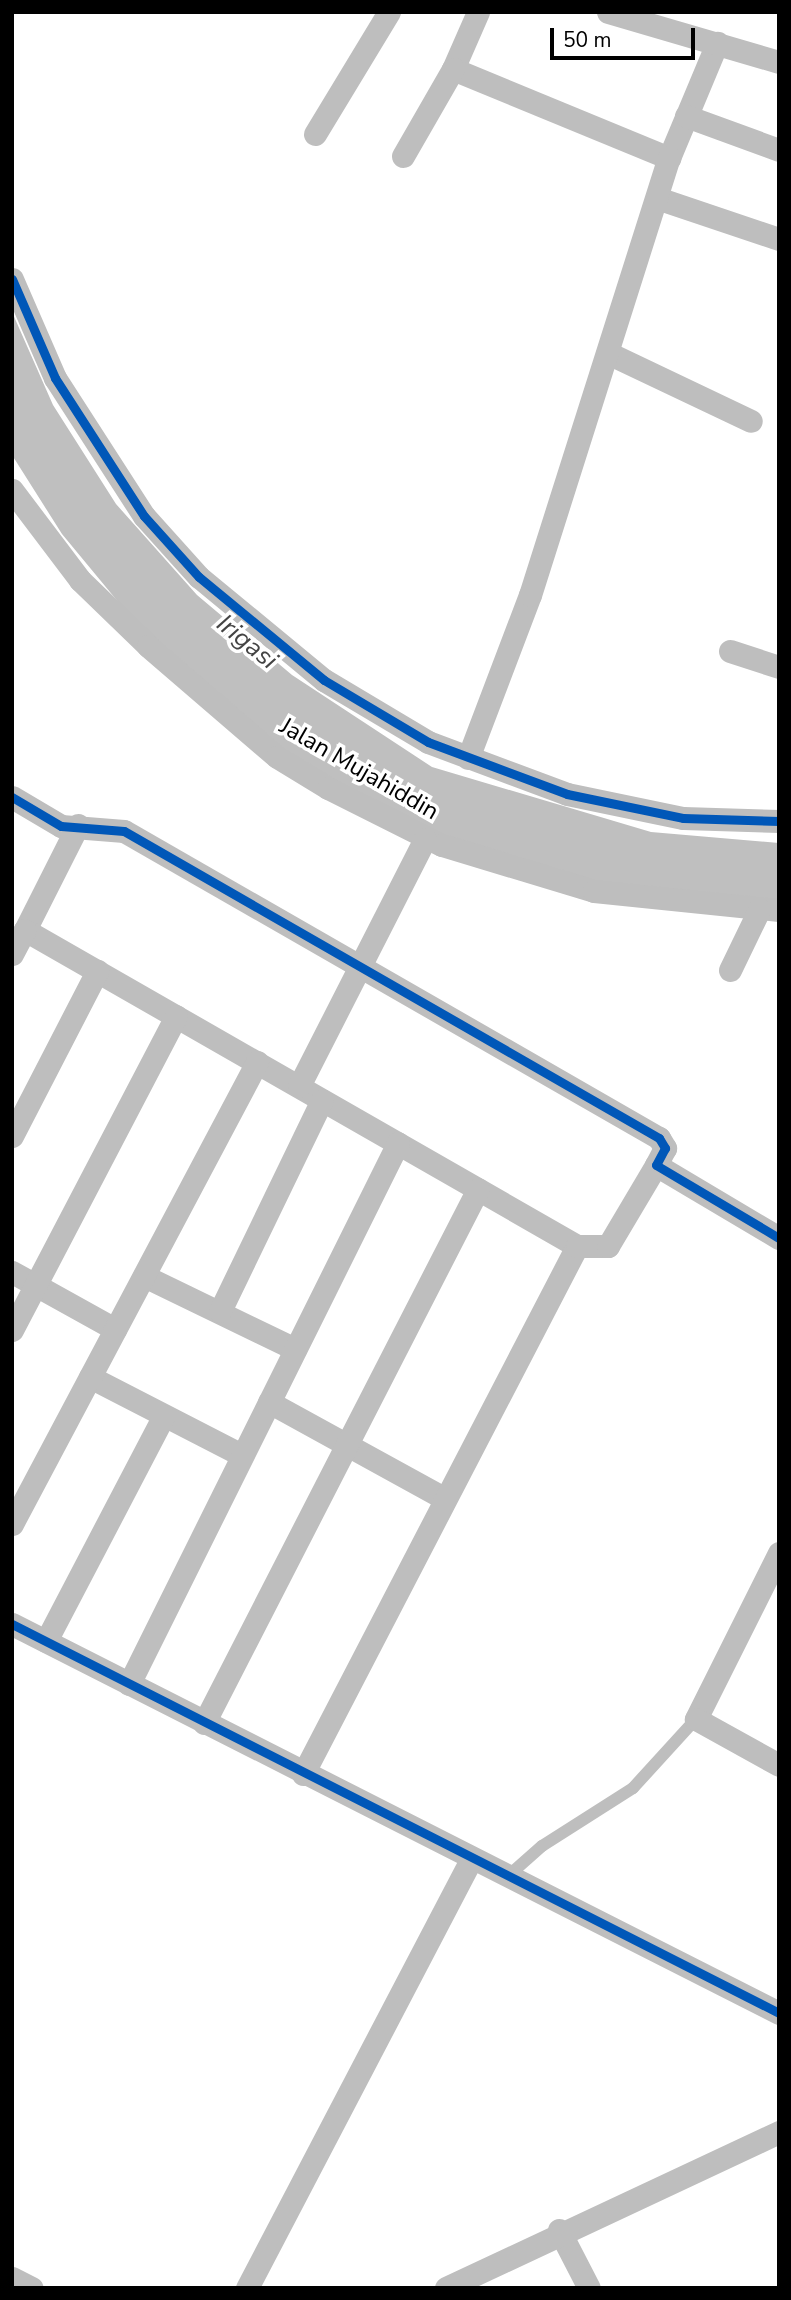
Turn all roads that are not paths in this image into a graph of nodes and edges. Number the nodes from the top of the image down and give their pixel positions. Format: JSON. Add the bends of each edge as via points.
{"nodes":[{"id":1,"x":390,"y":12,"type":"edge"},
{"id":2,"x":478,"y":12,"type":"edge"},
{"id":3,"x":608,"y":12,"type":"edge"},
{"id":4,"x":717,"y":43,"type":"junction"},
{"id":5,"x":779,"y":62,"type":"edge"},
{"id":6,"x":453,"y":69,"type":"junction"},
{"id":7,"x":686,"y":116,"type":"junction"},
{"id":8,"x":315,"y":134,"type":"dead end"},
{"id":9,"x":779,"y":150,"type":"edge"},
{"id":10,"x":403,"y":156,"type":"dead end"},
{"id":11,"x":669,"y":158,"type":"junction"},
{"id":12,"x":657,"y":198,"type":"junction"},
{"id":13,"x":779,"y":239,"type":"edge"},
{"id":14,"x":12,"y":279,"type":"edge"},
{"id":15,"x":608,"y":353,"type":"junction"},
{"id":16,"x":751,"y":421,"type":"dead end"},
{"id":17,"x":12,"y":490,"type":"edge"},
{"id":18,"x":730,"y":651,"type":"dead end"},
{"id":19,"x":779,"y":667,"type":"edge"},
{"id":20,"x":468,"y":758,"type":"junction"},
{"id":21,"x":12,"y":797,"type":"edge"},
{"id":22,"x":779,"y":821,"type":"edge"},
{"id":23,"x":78,"y":825,"type":"junction"},
{"id":24,"x":425,"y":839,"type":"junction"},
{"id":25,"x":769,"y":910,"type":"edge"},
{"id":26,"x":25,"y":930,"type":"junction"},
{"id":27,"x":12,"y":954,"type":"edge"},
{"id":28,"x":361,"y":969,"type":"junction"},
{"id":29,"x":730,"y":970,"type":"dead end"},
{"id":30,"x":97,"y":971,"type":"junction"},
{"id":31,"x":176,"y":1016,"type":"junction"},
{"id":32,"x":257,"y":1062,"type":"junction"},
{"id":33,"x":299,"y":1086,"type":"junction"},
{"id":34,"x":322,"y":1100,"type":"junction"},
{"id":35,"x":12,"y":1136,"type":"edge"},
{"id":36,"x":398,"y":1143,"type":"junction"},
{"id":37,"x":656,"y":1165,"type":"junction"},
{"id":38,"x":478,"y":1189,"type":"junction"},
{"id":39,"x":779,"y":1238,"type":"edge"},
{"id":40,"x":577,"y":1246,"type":"junction"},
{"id":41,"x":12,"y":1272,"type":"edge"},
{"id":42,"x":144,"y":1276,"type":"junction"},
{"id":43,"x":36,"y":1285,"type":"junction"},
{"id":44,"x":220,"y":1311,"type":"junction"},
{"id":45,"x":115,"y":1329,"type":"junction"},
{"id":46,"x":12,"y":1330,"type":"edge"},
{"id":47,"x":295,"y":1349,"type":"junction"},
{"id":48,"x":90,"y":1377,"type":"junction"},
{"id":49,"x":269,"y":1402,"type":"junction"},
{"id":50,"x":163,"y":1417,"type":"junction"},
{"id":51,"x":347,"y":1445,"type":"junction"},
{"id":52,"x":242,"y":1455,"type":"junction"},
{"id":53,"x":442,"y":1497,"type":"junction"},
{"id":54,"x":12,"y":1524,"type":"edge"},
{"id":55,"x":779,"y":1553,"type":"edge"},
{"id":56,"x":12,"y":1624,"type":"edge"},
{"id":57,"x":47,"y":1641,"type":"junction"},
{"id":58,"x":129,"y":1684,"type":"junction"},
{"id":59,"x":696,"y":1719,"type":"junction"},
{"id":60,"x":204,"y":1723,"type":"junction"},
{"id":61,"x":779,"y":1765,"type":"edge"},
{"id":62,"x":303,"y":1774,"type":"junction"},
{"id":63,"x":471,"y":1860,"type":"junction"},
{"id":64,"x":507,"y":1878,"type":"junction"},
{"id":65,"x":779,"y":2013,"type":"edge"},
{"id":66,"x":779,"y":2132,"type":"edge"},
{"id":67,"x":559,"y":2230,"type":"junction"},
{"id":68,"x":12,"y":2278,"type":"edge"},
{"id":69,"x":32,"y":2288,"type":"edge"},
{"id":70,"x":247,"y":2288,"type":"edge"},
{"id":71,"x":446,"y":2288,"type":"edge"},
{"id":72,"x":589,"y":2288,"type":"edge"}],
"edges":[{"from":1,"to":8,"type":"street"},
{"from":2,"to":6,"type":"street"},
{"from":3,"to":4,"type":"street"},
{"from":4,"to":5,"type":"street"},
{"from":4,"to":7,"type":"street"},
{"from":6,"to":10,"type":"street"},
{"from":6,"to":11,"type":"street"},
{"from":7,"to":9,"type":"street"},
{"from":7,"to":11,"type":"street"},
{"from":11,"to":12,"type":"street"},
{"from":12,"to":13,"type":"street"},
{"from":12,"to":15,"type":"street"},
{"from":14,"to":20,"type":"street","via":[[55,378],[96,448],[199,577],[254,628],[381,718]]},
{"from":15,"to":16,"type":"street"},
{"from":15,"to":20,"type":"street","via":[[530,595]]},
{"from":17,"to":24,"type":"street","name":"Jalan Mujahiddin","via":[[80,580],[214,707],[277,757]]},
{"from":18,"to":19,"type":"street"},
{"from":20,"to":22,"type":"street","via":[[610,804],[712,821]]},
{"from":21,"to":23,"type":"street","via":[[61,826]]},
{"from":23,"to":26,"type":"street"},
{"from":23,"to":28,"type":"street","via":[[124,831]]},
{"from":24,"to":25,"type":"street","name":"Jalan Mujahiddin","via":[[594,891]]},
{"from":24,"to":28,"type":"street"},
{"from":25,"to":29,"type":"street"},
{"from":26,"to":27,"type":"street"},
{"from":26,"to":30,"type":"street"},
{"from":28,"to":33,"type":"street"},
{"from":28,"to":37,"type":"street","via":[[659,1138],[665,1148]]},
{"from":30,"to":31,"type":"street"},
{"from":30,"to":35,"type":"street"},
{"from":31,"to":32,"type":"street"},
{"from":31,"to":43,"type":"street"},
{"from":32,"to":33,"type":"street"},
{"from":32,"to":42,"type":"street"},
{"from":33,"to":34,"type":"street"},
{"from":34,"to":36,"type":"street"},
{"from":34,"to":44,"type":"street"},
{"from":36,"to":38,"type":"street"},
{"from":36,"to":47,"type":"street"},
{"from":37,"to":39,"type":"street"},
{"from":37,"to":40,"type":"street","via":[[608,1246]]},
{"from":38,"to":40,"type":"street"},
{"from":38,"to":51,"type":"street"},
{"from":40,"to":53,"type":"street"},
{"from":41,"to":43,"type":"street"},
{"from":42,"to":44,"type":"street"},
{"from":42,"to":45,"type":"street"},
{"from":43,"to":45,"type":"street"},
{"from":43,"to":46,"type":"street"},
{"from":44,"to":47,"type":"street"},
{"from":45,"to":48,"type":"street"},
{"from":47,"to":49,"type":"street"},
{"from":48,"to":50,"type":"street"},
{"from":48,"to":54,"type":"street"},
{"from":49,"to":51,"type":"street"},
{"from":49,"to":52,"type":"street"},
{"from":50,"to":52,"type":"street"},
{"from":50,"to":57,"type":"street"},
{"from":51,"to":53,"type":"street"},
{"from":51,"to":60,"type":"street"},
{"from":52,"to":58,"type":"street"},
{"from":53,"to":62,"type":"street"},
{"from":55,"to":59,"type":"street"},
{"from":56,"to":57,"type":"street"},
{"from":57,"to":58,"type":"street"},
{"from":58,"to":60,"type":"street"},
{"from":59,"to":61,"type":"street"},
{"from":59,"to":64,"type":"lane","via":[[633,1788],[542,1846]]},
{"from":60,"to":62,"type":"street"},
{"from":62,"to":63,"type":"street"},
{"from":63,"to":64,"type":"street"},
{"from":63,"to":70,"type":"street"},
{"from":64,"to":65,"type":"street"},
{"from":66,"to":67,"type":"street"},
{"from":67,"to":71,"type":"street"},
{"from":67,"to":72,"type":"street"},
{"from":68,"to":69,"type":"street"}]}
